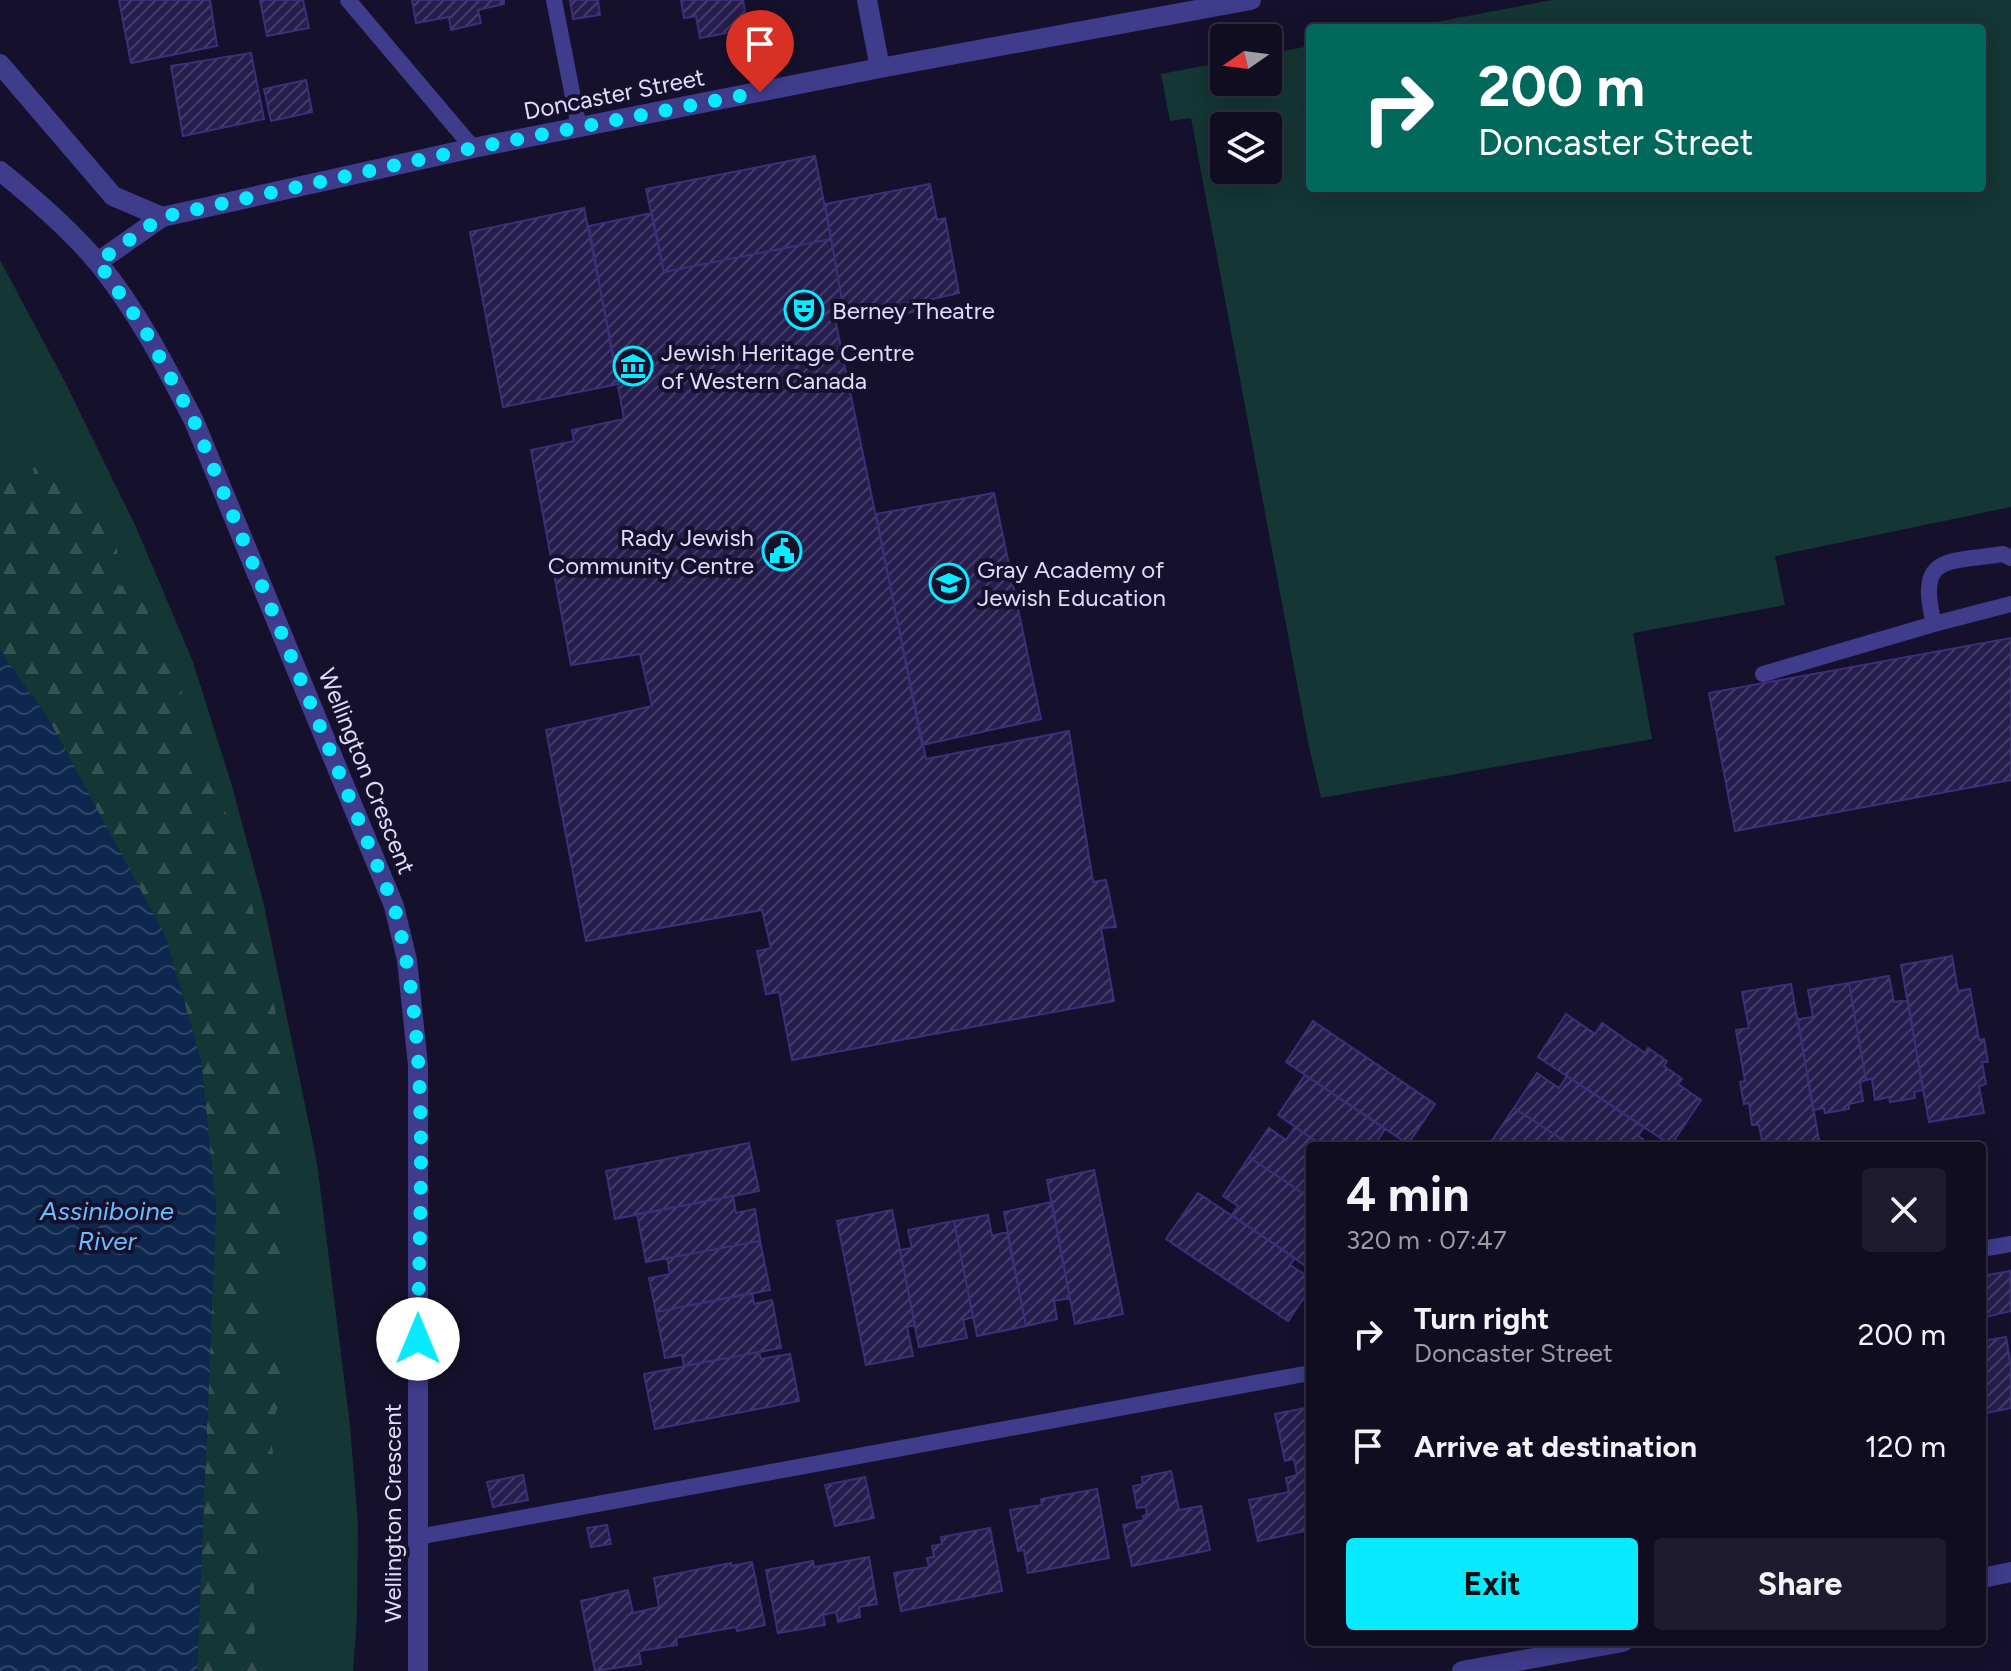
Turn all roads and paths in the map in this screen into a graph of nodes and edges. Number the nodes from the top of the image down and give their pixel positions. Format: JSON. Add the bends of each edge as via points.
{"nodes":[{"id":1,"x":348,"y":0,"type":"edge"},
{"id":2,"x":554,"y":0,"type":"edge"},
{"id":3,"x":867,"y":0,"type":"edge"},
{"id":4,"x":1251,"y":0,"type":"edge"},
{"id":5,"x":0,"y":64,"type":"edge"},
{"id":6,"x":880,"y":68,"type":"junction"},
{"id":7,"x":579,"y":128,"type":"junction"},
{"id":8,"x":473,"y":148,"type":"junction"},
{"id":9,"x":0,"y":171,"type":"edge"},
{"id":10,"x":162,"y":217,"type":"junction"},
{"id":11,"x":98,"y":262,"type":"junction"},
{"id":12,"x":2011,"y":558,"type":"edge"},
{"id":13,"x":2011,"y":604,"type":"edge"},
{"id":14,"x":1934,"y":624,"type":"junction"},
{"id":15,"x":1763,"y":674,"type":"dead end"},
{"id":16,"x":2011,"y":1244,"type":"edge"},
{"id":17,"x":1986,"y":1248,"type":"edge"},
{"id":18,"x":1306,"y":1374,"type":"edge"},
{"id":19,"x":418,"y":1537,"type":"junction"},
{"id":20,"x":2011,"y":1572,"type":"edge"},
{"id":21,"x":1986,"y":1577,"type":"edge"},
{"id":22,"x":1601,"y":1646,"type":"edge"},
{"id":23,"x":418,"y":1671,"type":"edge"},
{"id":24,"x":1462,"y":1671,"type":"edge"}],
"edges":[{"from":1,"to":8,"type":"lane"},
{"from":2,"to":7,"type":"lane"},
{"from":3,"to":6,"type":"street"},
{"from":4,"to":6,"type":"street","name":"Doncaster Street"},
{"from":5,"to":10,"type":"street","via":[[113,196]]},
{"from":6,"to":7,"type":"street","name":"Doncaster Street"},
{"from":7,"to":8,"type":"street","name":"Doncaster Street"},
{"from":8,"to":10,"type":"street","name":"Doncaster Street"},
{"from":9,"to":11,"type":"street","name":"Wellington Crescent"},
{"from":10,"to":11,"type":"street","name":"Doncaster Street"},
{"from":11,"to":19,"type":"street","name":"Wellington Crescent","via":[[146,332],[194,421],[384,879],[402,937],[418,1080]]},
{"from":12,"to":14,"type":"lane","via":[[2003,554],[1935,568],[1927,591]]},
{"from":13,"to":14,"type":"lane"},
{"from":14,"to":15,"type":"lane"},
{"from":16,"to":17,"type":"lane"},
{"from":18,"to":19,"type":"lane"},
{"from":19,"to":23,"type":"street","name":"Wellington Crescent"},
{"from":20,"to":21,"type":"street"},
{"from":22,"to":24,"type":"street"}]}
